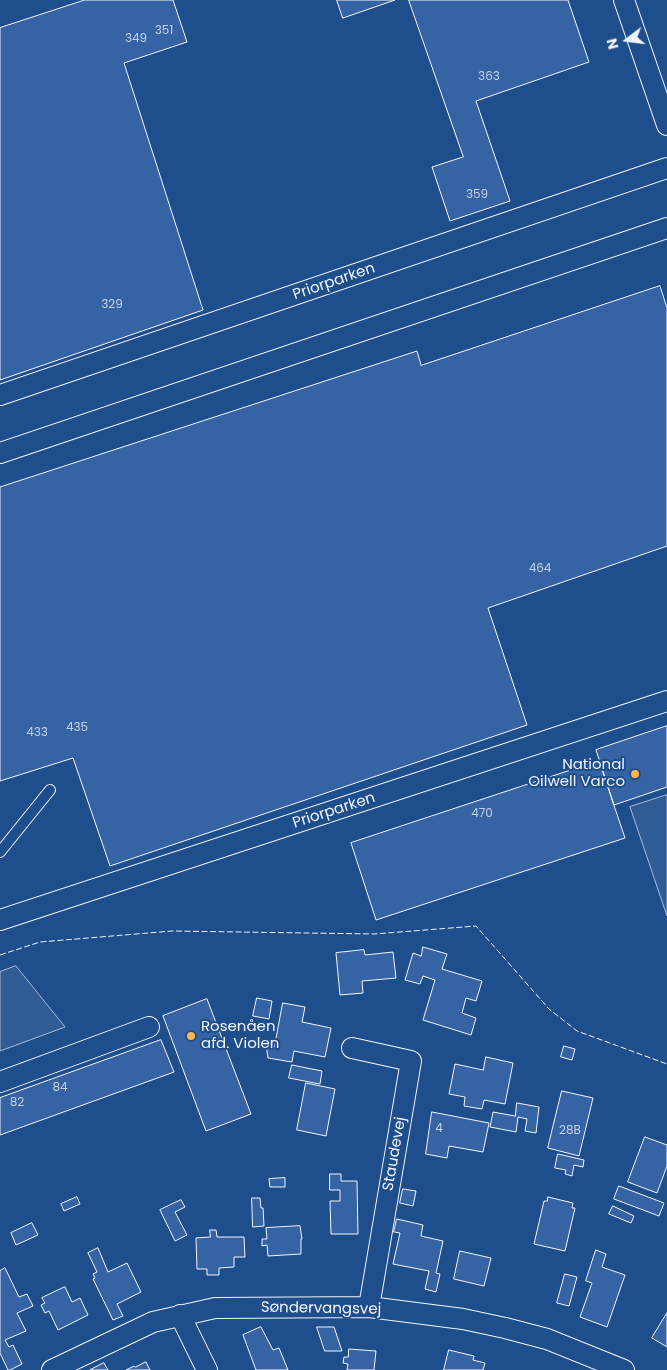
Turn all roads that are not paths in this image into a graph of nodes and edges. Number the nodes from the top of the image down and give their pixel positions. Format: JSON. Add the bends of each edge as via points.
{"nodes":[{"id":1,"x":624,"y":0,"type":"edge"},
{"id":2,"x":667,"y":125,"type":"edge"},
{"id":3,"x":667,"y":168,"type":"edge"},
{"id":4,"x":667,"y":228,"type":"edge"},
{"id":5,"x":0,"y":395,"type":"edge"},
{"id":6,"x":0,"y":453,"type":"edge"},
{"id":7,"x":667,"y":702,"type":"edge"},
{"id":8,"x":50,"y":790,"type":"dead end"},
{"id":9,"x":0,"y":852,"type":"edge"},
{"id":10,"x":0,"y":920,"type":"edge"},
{"id":11,"x":149,"y":1028,"type":"dead end"},
{"id":12,"x":352,"y":1048,"type":"dead end"},
{"id":13,"x":0,"y":1082,"type":"edge"},
{"id":14,"x":369,"y":1307,"type":"junction"},
{"id":15,"x":180,"y":1316,"type":"junction"},
{"id":16,"x":52,"y":1370,"type":"edge"},
{"id":17,"x":207,"y":1370,"type":"edge"},
{"id":18,"x":624,"y":1370,"type":"edge"}],
"edges":[{"from":1,"to":2,"type":"street"},
{"from":3,"to":5,"type":"street","name":"Priorparken"},
{"from":4,"to":6,"type":"street"},
{"from":7,"to":10,"type":"street","name":"Priorparken"},
{"from":8,"to":9,"type":"lane"},
{"from":11,"to":13,"type":"street"},
{"from":12,"to":14,"type":"street","name":"Staudevej","via":[[411,1060]]},
{"from":14,"to":15,"type":"street","name":"Søndervangsvej","via":[[215,1308]]},
{"from":14,"to":18,"type":"street","name":"Søndervangsvej","via":[[505,1328],[548,1339]]},
{"from":15,"to":16,"type":"street","name":"Søndervangsvej","via":[[152,1322]]},
{"from":15,"to":17,"type":"street"}]}
